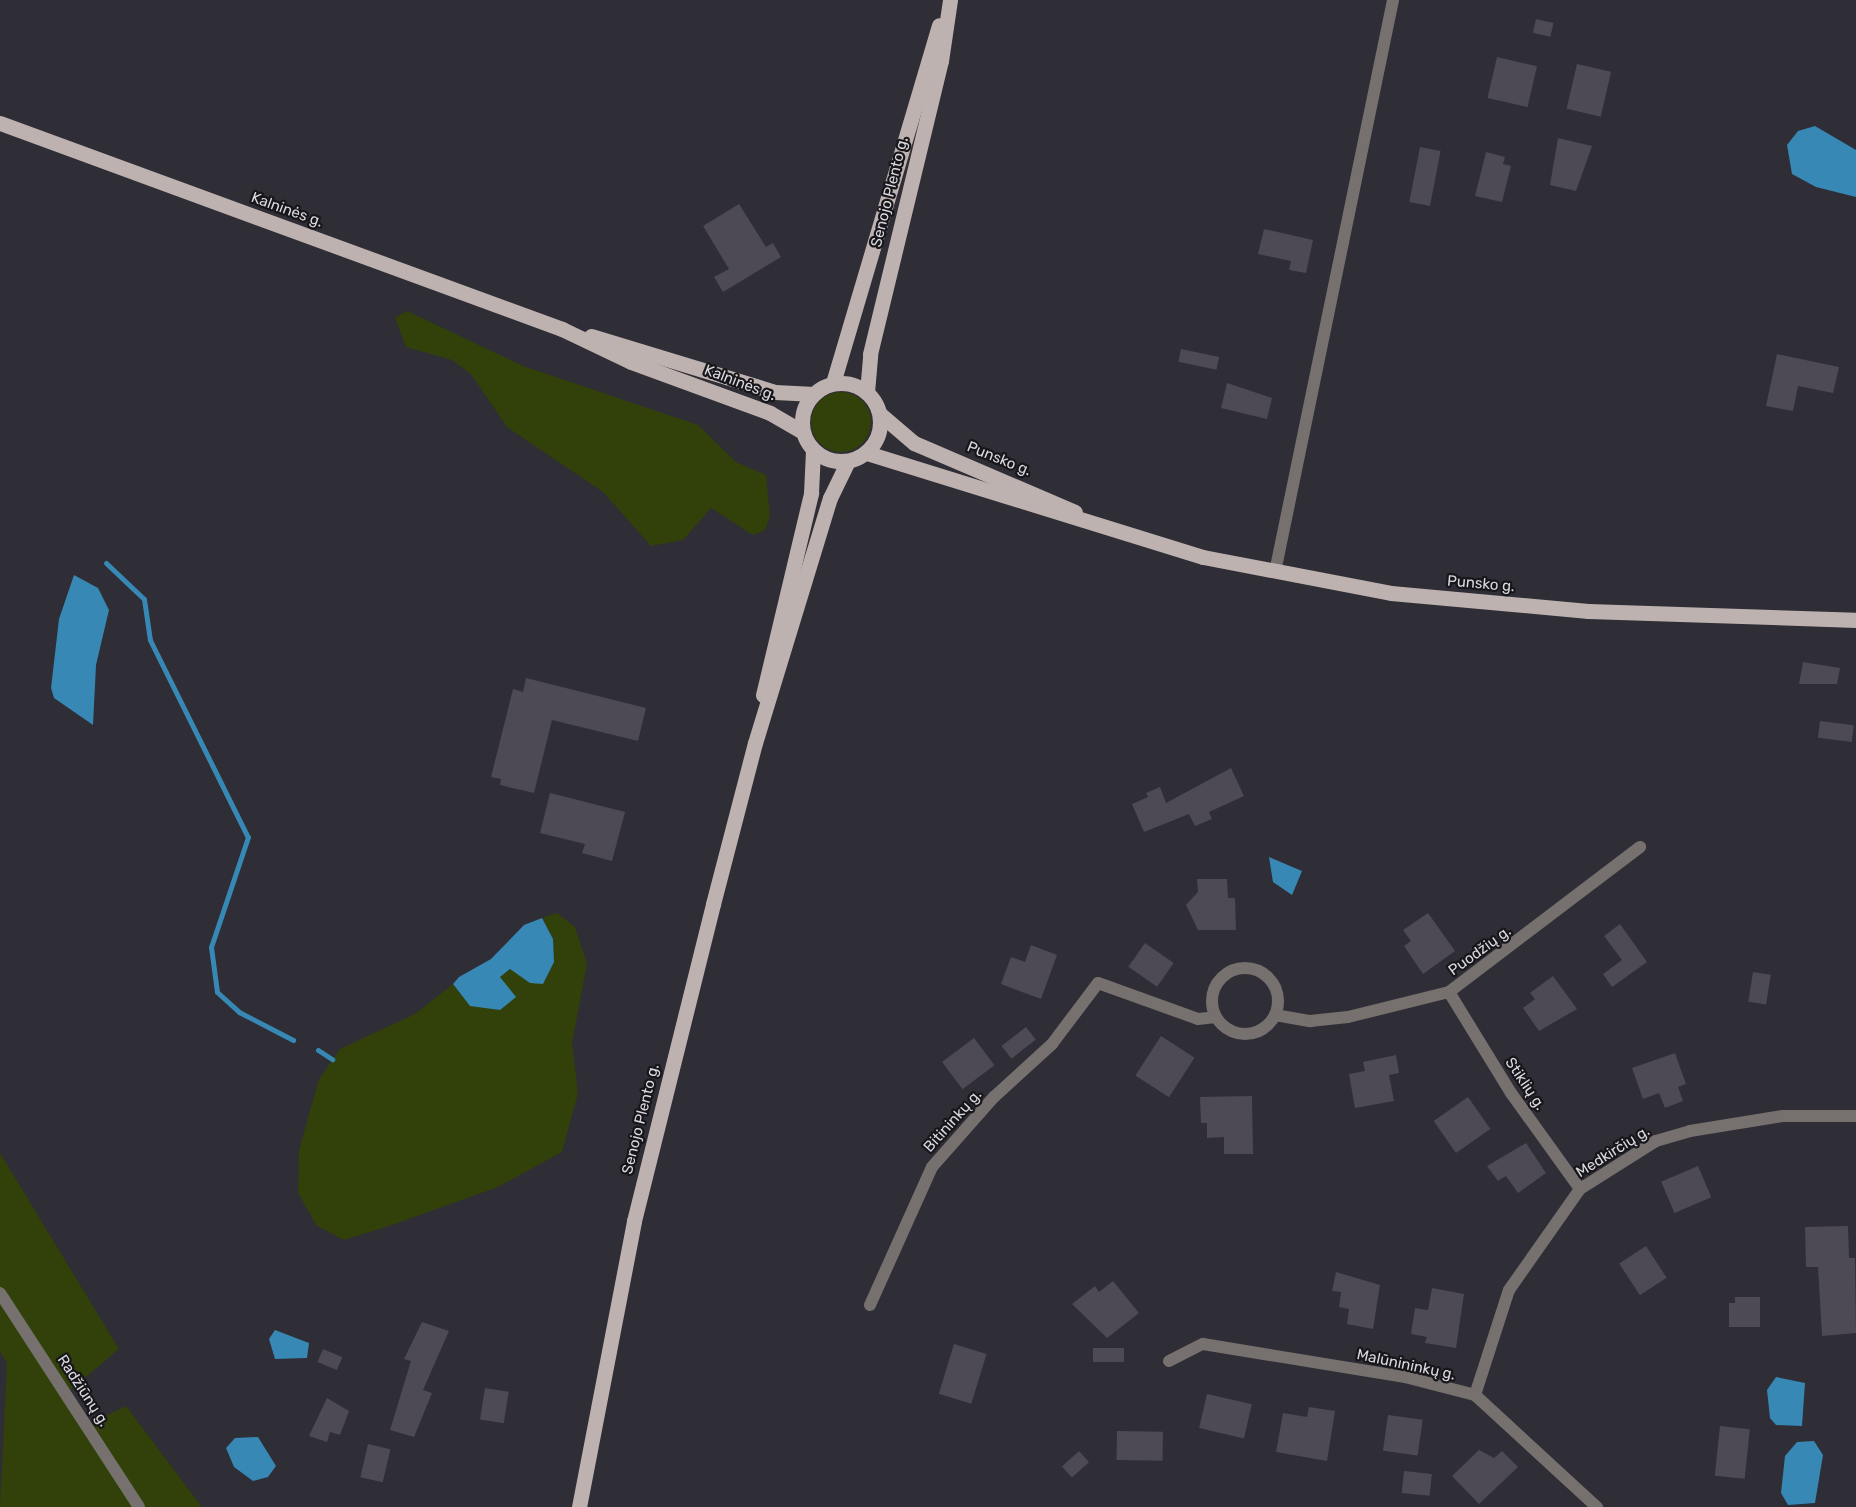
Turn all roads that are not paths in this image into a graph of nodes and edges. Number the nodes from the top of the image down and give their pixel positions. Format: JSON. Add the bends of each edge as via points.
{"nodes":[{"id":1,"x":949,"y":0,"type":"edge"},
{"id":2,"x":1393,"y":0,"type":"edge"},
{"id":3,"x":0,"y":123,"type":"edge"},
{"id":4,"x":562,"y":329,"type":"junction"},
{"id":5,"x":833,"y":383,"type":"junction"},
{"id":6,"x":867,"y":392,"type":"junction"},
{"id":7,"x":814,"y":393,"type":"junction"},
{"id":8,"x":880,"y":414,"type":"junction"},
{"id":9,"x":803,"y":432,"type":"junction"},
{"id":10,"x":813,"y":450,"type":"junction"},
{"id":11,"x":867,"y":453,"type":"junction"},
{"id":12,"x":848,"y":461,"type":"junction"},
{"id":13,"x":1110,"y":529,"type":"junction"},
{"id":14,"x":1275,"y":572,"type":"junction"},
{"id":15,"x":1856,"y":620,"type":"edge"},
{"id":16,"x":755,"y":743,"type":"junction"},
{"id":17,"x":1640,"y":847,"type":"dead end"},
{"id":18,"x":1449,"y":992,"type":"junction"},
{"id":19,"x":1275,"y":1015,"type":"junction"},
{"id":20,"x":1216,"y":1017,"type":"junction"},
{"id":21,"x":1856,"y":1116,"type":"edge"},
{"id":22,"x":1580,"y":1189,"type":"junction"},
{"id":23,"x":0,"y":1293,"type":"edge"},
{"id":24,"x":870,"y":1305,"type":"dead end"},
{"id":25,"x":1169,"y":1360,"type":"dead end"},
{"id":26,"x":1474,"y":1395,"type":"junction"},
{"id":27,"x":139,"y":1507,"type":"edge"},
{"id":28,"x":579,"y":1507,"type":"edge"},
{"id":29,"x":1597,"y":1507,"type":"edge"}],
"edges":[{"from":1,"to":5,"type":"main road","name":"Senojo Plento g.","via":[[922,71]]},
{"from":1,"to":6,"type":"main road","name":"Senojo Plento g.","via":[[941,61],[870,354]]},
{"from":2,"to":14,"type":"street"},
{"from":3,"to":4,"type":"main road","name":"Kalninės g."},
{"from":4,"to":7,"type":"main road","name":"Kalninės g.","via":[[775,393]]},
{"from":4,"to":9,"type":"main road","name":"Kalninės g.","via":[[631,362],[770,413]]},
{"from":5,"to":6,"type":"main road"},
{"from":5,"to":7,"type":"main road"},
{"from":6,"to":8,"type":"main road"},
{"from":7,"to":9,"type":"main road","via":[[802,418]]},
{"from":8,"to":11,"type":"main road","via":[[881,428]]},
{"from":8,"to":13,"type":"main road","name":"Punsko g.","via":[[914,443]]},
{"from":9,"to":10,"type":"main road"},
{"from":10,"to":12,"type":"main road"},
{"from":10,"to":16,"type":"main road","name":"Senojo Plento g.","via":[[811,493],[773,640]]},
{"from":11,"to":12,"type":"main road"},
{"from":11,"to":13,"type":"main road","name":"Punsko g."},
{"from":12,"to":16,"type":"main road","name":"Senojo Plento g.","via":[[830,498]]},
{"from":13,"to":14,"type":"main road","name":"Punsko g."},
{"from":14,"to":15,"type":"main road","name":"Punsko g.","via":[[1490,603]]},
{"from":16,"to":28,"type":"main road","name":"Senojo Plento g.","via":[[634,1221]]},
{"from":17,"to":18,"type":"street","name":"Puodžių g."},
{"from":18,"to":19,"type":"street","name":"Puodžių g.","via":[[1348,1017],[1310,1022]]},
{"from":18,"to":22,"type":"street","name":"Stiklių g.","via":[[1511,1093]]},
{"from":19,"to":20,"type":"street","via":[[1251,1034],[1231,1031]]},
{"from":19,"to":20,"type":"street","via":[[1274,985],[1259,971],[1239,968],[1215,987]]},
{"from":20,"to":24,"type":"street","name":"Bitininkų g.","via":[[1198,1019],[1098,983],[1052,1044],[994,1097],[932,1167]]},
{"from":21,"to":22,"type":"street","name":"Medkirčių g.","via":[[1783,1116],[1690,1131],[1656,1141]]},
{"from":22,"to":26,"type":"street","name":"Medkirčių g.","via":[[1509,1290]]},
{"from":23,"to":27,"type":"street","name":"Radžiūnų g."},
{"from":25,"to":26,"type":"street","name":"Malūnininkų g.","via":[[1203,1344],[1405,1377]]},
{"from":26,"to":29,"type":"street","name":"Malūnininkų g."}]}
